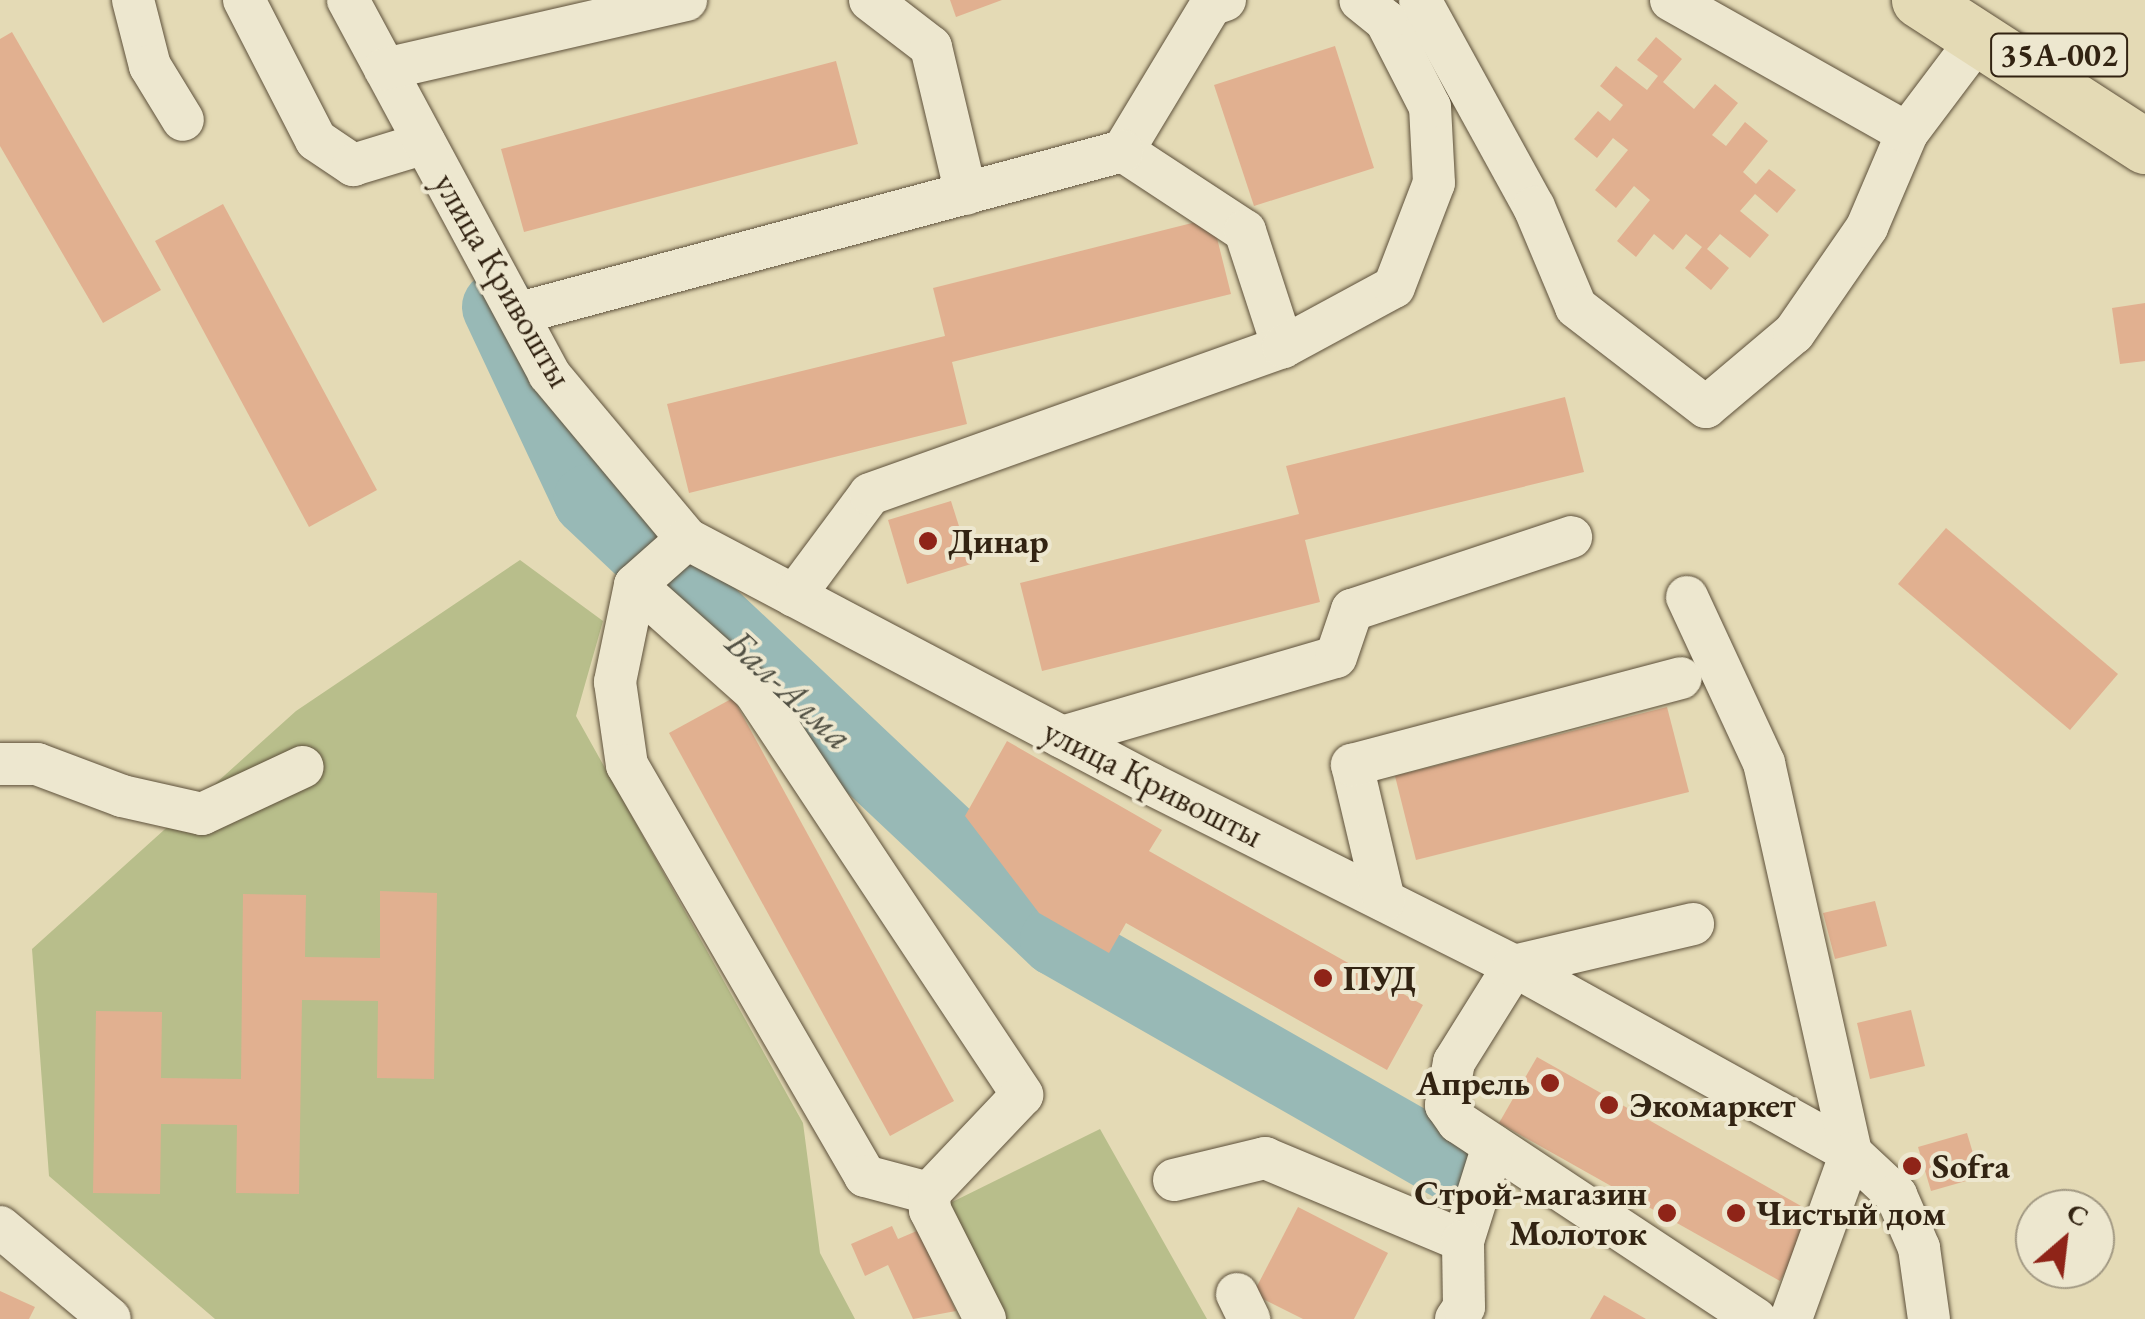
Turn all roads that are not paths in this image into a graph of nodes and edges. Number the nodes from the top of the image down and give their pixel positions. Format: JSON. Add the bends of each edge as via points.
{"nodes":[{"id":1,"x":134,"y":0,"type":"edge"},
{"id":2,"x":244,"y":0,"type":"edge"},
{"id":3,"x":348,"y":0,"type":"edge"},
{"id":4,"x":686,"y":0,"type":"edge"},
{"id":5,"x":870,"y":0,"type":"edge"},
{"id":6,"x":1360,"y":0,"type":"edge"},
{"id":7,"x":1420,"y":0,"type":"edge"},
{"id":8,"x":1671,"y":0,"type":"edge"},
{"id":9,"x":1919,"y":0,"type":"edge"},
{"id":10,"x":1214,"y":2,"type":"edge"},
{"id":11,"x":1975,"y":20,"type":"edge"},
{"id":12,"x":385,"y":69,"type":"junction"},
{"id":13,"x":2145,"y":110,"type":"edge"},
{"id":14,"x":183,"y":120,"type":"dead end"},
{"id":15,"x":1907,"y":133,"type":"junction"},
{"id":16,"x":2145,"y":146,"type":"edge"},
{"id":17,"x":416,"y":148,"type":"junction"},
{"id":18,"x":1123,"y":152,"type":"junction"},
{"id":19,"x":966,"y":194,"type":"junction"},
{"id":20,"x":520,"y":313,"type":"junction"},
{"id":21,"x":1554,"y":326,"type":"dead end"},
{"id":22,"x":1283,"y":347,"type":"junction"},
{"id":23,"x":1706,"y":407,"type":"junction"},
{"id":24,"x":1571,"y":537,"type":"dead end"},
{"id":25,"x":686,"y":540,"type":"junction"},
{"id":26,"x":635,"y":584,"type":"junction"},
{"id":27,"x":794,"y":596,"type":"junction"},
{"id":28,"x":1687,"y":597,"type":"dead end"},
{"id":29,"x":1680,"y":678,"type":"dead end"},
{"id":30,"x":1062,"y":736,"type":"junction"},
{"id":31,"x":0,"y":764,"type":"edge"},
{"id":32,"x":303,"y":767,"type":"dead end"},
{"id":33,"x":1384,"y":900,"type":"junction"},
{"id":34,"x":1693,"y":924,"type":"dead end"},
{"id":35,"x":1514,"y":966,"type":"junction"},
{"id":36,"x":1493,"y":1146,"type":"junction"},
{"id":37,"x":1851,"y":1153,"type":"junction"},
{"id":38,"x":1174,"y":1180,"type":"dead end"},
{"id":39,"x":928,"y":1193,"type":"junction"},
{"id":40,"x":0,"y":1228,"type":"edge"},
{"id":41,"x":1464,"y":1241,"type":"junction"},
{"id":42,"x":110,"y":1319,"type":"edge"},
{"id":43,"x":985,"y":1319,"type":"edge"},
{"id":44,"x":1456,"y":1319,"type":"edge"},
{"id":45,"x":1756,"y":1319,"type":"edge"},
{"id":46,"x":1791,"y":1319,"type":"edge"},
{"id":47,"x":1929,"y":1319,"type":"edge"}],
"edges":[{"from":1,"to":14,"type":"street","via":[[150,66]]},
{"from":2,"to":17,"type":"street","via":[[316,140],[353,165]]},
{"from":3,"to":12,"type":"street","name":"улица Кривошты"},
{"from":4,"to":12,"type":"street"},
{"from":5,"to":19,"type":"street","via":[[931,47]]},
{"from":6,"to":22,"type":"street","via":[[1386,21],[1430,107],[1434,183],[1394,287]]},
{"from":7,"to":23,"type":"street","via":[[1534,208],[1576,307]]},
{"from":8,"to":15,"type":"street"},
{"from":9,"to":11,"type":"highway"},
{"from":10,"to":18,"type":"street"},
{"from":11,"to":13,"type":"highway","number":"35А-002"},
{"from":11,"to":15,"type":"street"},
{"from":11,"to":16,"type":"highway"},
{"from":12,"to":17,"type":"street","name":"улица Кривошты"},
{"from":15,"to":23,"type":"street","via":[[1867,228],[1794,332]]},
{"from":17,"to":20,"type":"street","name":"улица Кривошты"},
{"from":18,"to":19,"type":"street"},
{"from":18,"to":22,"type":"street","via":[[1245,232]]},
{"from":19,"to":20,"type":"street"},
{"from":20,"to":25,"type":"street","name":"улица Кривошты","via":[[549,374]]},
{"from":21,"to":23,"type":"street","via":[[1657,402]]},
{"from":22,"to":27,"type":"street","via":[[870,494]]},
{"from":24,"to":30,"type":"street","via":[[1352,610],[1336,657]]},
{"from":25,"to":26,"type":"street"},
{"from":25,"to":27,"type":"street","name":"улица Кривошты"},
{"from":26,"to":39,"type":"street","via":[[616,682],[626,765],[865,1176]]},
{"from":26,"to":39,"type":"street","via":[[754,691],[1022,1095]]},
{"from":27,"to":30,"type":"street","name":"улица Кривошты"},
{"from":28,"to":37,"type":"street","via":[[1764,764]]},
{"from":29,"to":33,"type":"street","via":[[1352,765]]},
{"from":30,"to":33,"type":"street","name":"улица Кривошты"},
{"from":31,"to":32,"type":"street","via":[[37,764],[122,796],[202,814]]},
{"from":33,"to":35,"type":"street","name":"улица Кривошты"},
{"from":34,"to":35,"type":"street"},
{"from":35,"to":36,"type":"street","via":[[1446,1086],[1446,1105],[1458,1122]]},
{"from":35,"to":37,"type":"street","name":"улица Кривошты"},
{"from":36,"to":41,"type":"street"},
{"from":36,"to":45,"type":"street"},
{"from":37,"to":46,"type":"street"},
{"from":37,"to":47,"type":"street","name":"улица Кривошты","via":[[1896,1195],[1918,1248]]},
{"from":38,"to":41,"type":"street","via":[[1266,1158]]},
{"from":39,"to":43,"type":"street","via":[[930,1210]]},
{"from":40,"to":42,"type":"street"},
{"from":41,"to":44,"type":"street","via":[[1464,1307]]}]}
